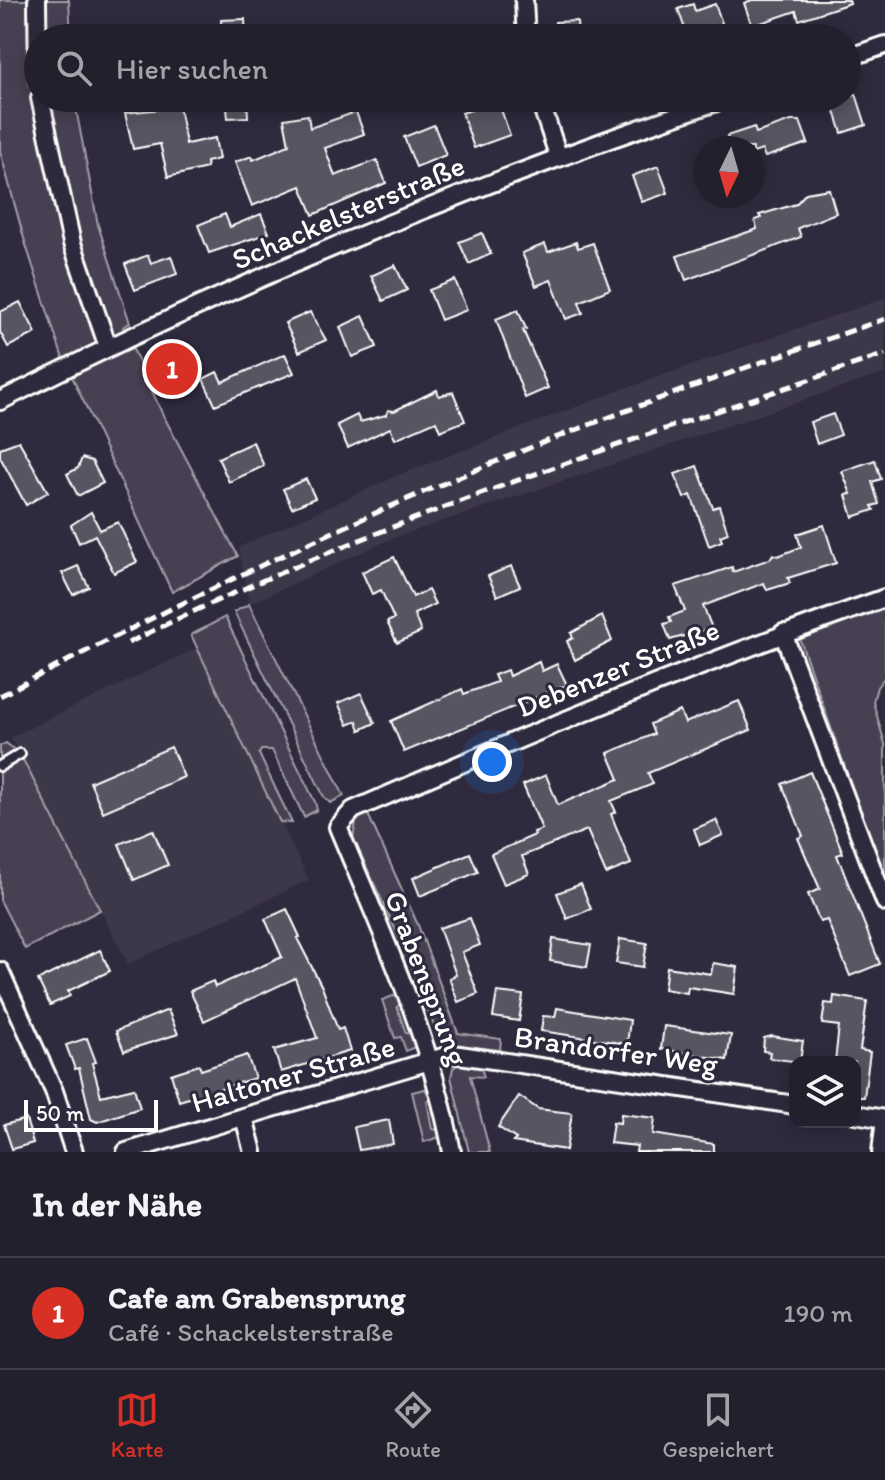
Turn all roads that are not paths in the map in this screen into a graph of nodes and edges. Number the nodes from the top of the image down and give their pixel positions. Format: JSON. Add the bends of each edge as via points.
{"nodes":[{"id":1,"x":37,"y":0,"type":"edge"},
{"id":2,"x":524,"y":0,"type":"edge"},
{"id":3,"x":37,"y":24,"type":"edge"},
{"id":4,"x":525,"y":24,"type":"edge"},
{"id":5,"x":885,"y":45,"type":"edge"},
{"id":6,"x":861,"y":53,"type":"edge"},
{"id":7,"x":43,"y":112,"type":"edge"},
{"id":8,"x":544,"y":112,"type":"edge"},
{"id":9,"x":686,"y":112,"type":"edge"},
{"id":10,"x":558,"y":155,"type":"junction"},
{"id":11,"x":108,"y":347,"type":"junction"},
{"id":12,"x":0,"y":401,"type":"edge"},
{"id":13,"x":885,"y":598,"type":"edge"},
{"id":14,"x":783,"y":633,"type":"junction"},
{"id":15,"x":20,"y":754,"type":"dead end"},
{"id":16,"x":0,"y":766,"type":"edge"},
{"id":17,"x":338,"y":827,"type":"joint"},
{"id":18,"x":885,"y":902,"type":"edge"},
{"id":19,"x":0,"y":971,"type":"edge"},
{"id":20,"x":430,"y":1063,"type":"junction"},
{"id":21,"x":789,"y":1104,"type":"edge"},
{"id":22,"x":861,"y":1115,"type":"edge"},
{"id":23,"x":244,"y":1117,"type":"junction"},
{"id":24,"x":885,"y":1119,"type":"edge"},
{"id":25,"x":74,"y":1152,"type":"edge"},
{"id":26,"x":126,"y":1152,"type":"edge"},
{"id":27,"x":253,"y":1152,"type":"edge"},
{"id":28,"x":452,"y":1152,"type":"edge"},
{"id":29,"x":881,"y":1152,"type":"edge"}],
"edges":[{"from":1,"to":3,"type":"street"},
{"from":2,"to":4,"type":"street"},
{"from":5,"to":6,"type":"street"},
{"from":7,"to":11,"type":"street","via":[[72,243]]},
{"from":8,"to":10,"type":"street"},
{"from":9,"to":10,"type":"street","name":"Schackelsterstraße"},
{"from":10,"to":11,"type":"street","name":"Schackelsterstraße","via":[[291,264]]},
{"from":11,"to":12,"type":"street","name":"Schackelsterstraße"},
{"from":13,"to":14,"type":"street","name":"Debenzer Straße"},
{"from":14,"to":17,"type":"street","name":"Debenzer Straße","via":[[560,720],[353,810]]},
{"from":14,"to":18,"type":"street"},
{"from":15,"to":16,"type":"lane"},
{"from":17,"to":20,"type":"street","name":"Grabensprung"},
{"from":19,"to":25,"type":"street","via":[[54,1091]]},
{"from":20,"to":21,"type":"street","name":"Brandorfer Weg","via":[[453,1054]]},
{"from":20,"to":23,"type":"street","name":"Haltoner Straße"},
{"from":20,"to":28,"type":"street","name":"Grabensprung"},
{"from":22,"to":24,"type":"street"},
{"from":23,"to":26,"type":"street","name":"Haltoner Straße"},
{"from":23,"to":27,"type":"street"},
{"from":24,"to":29,"type":"street"}]}
